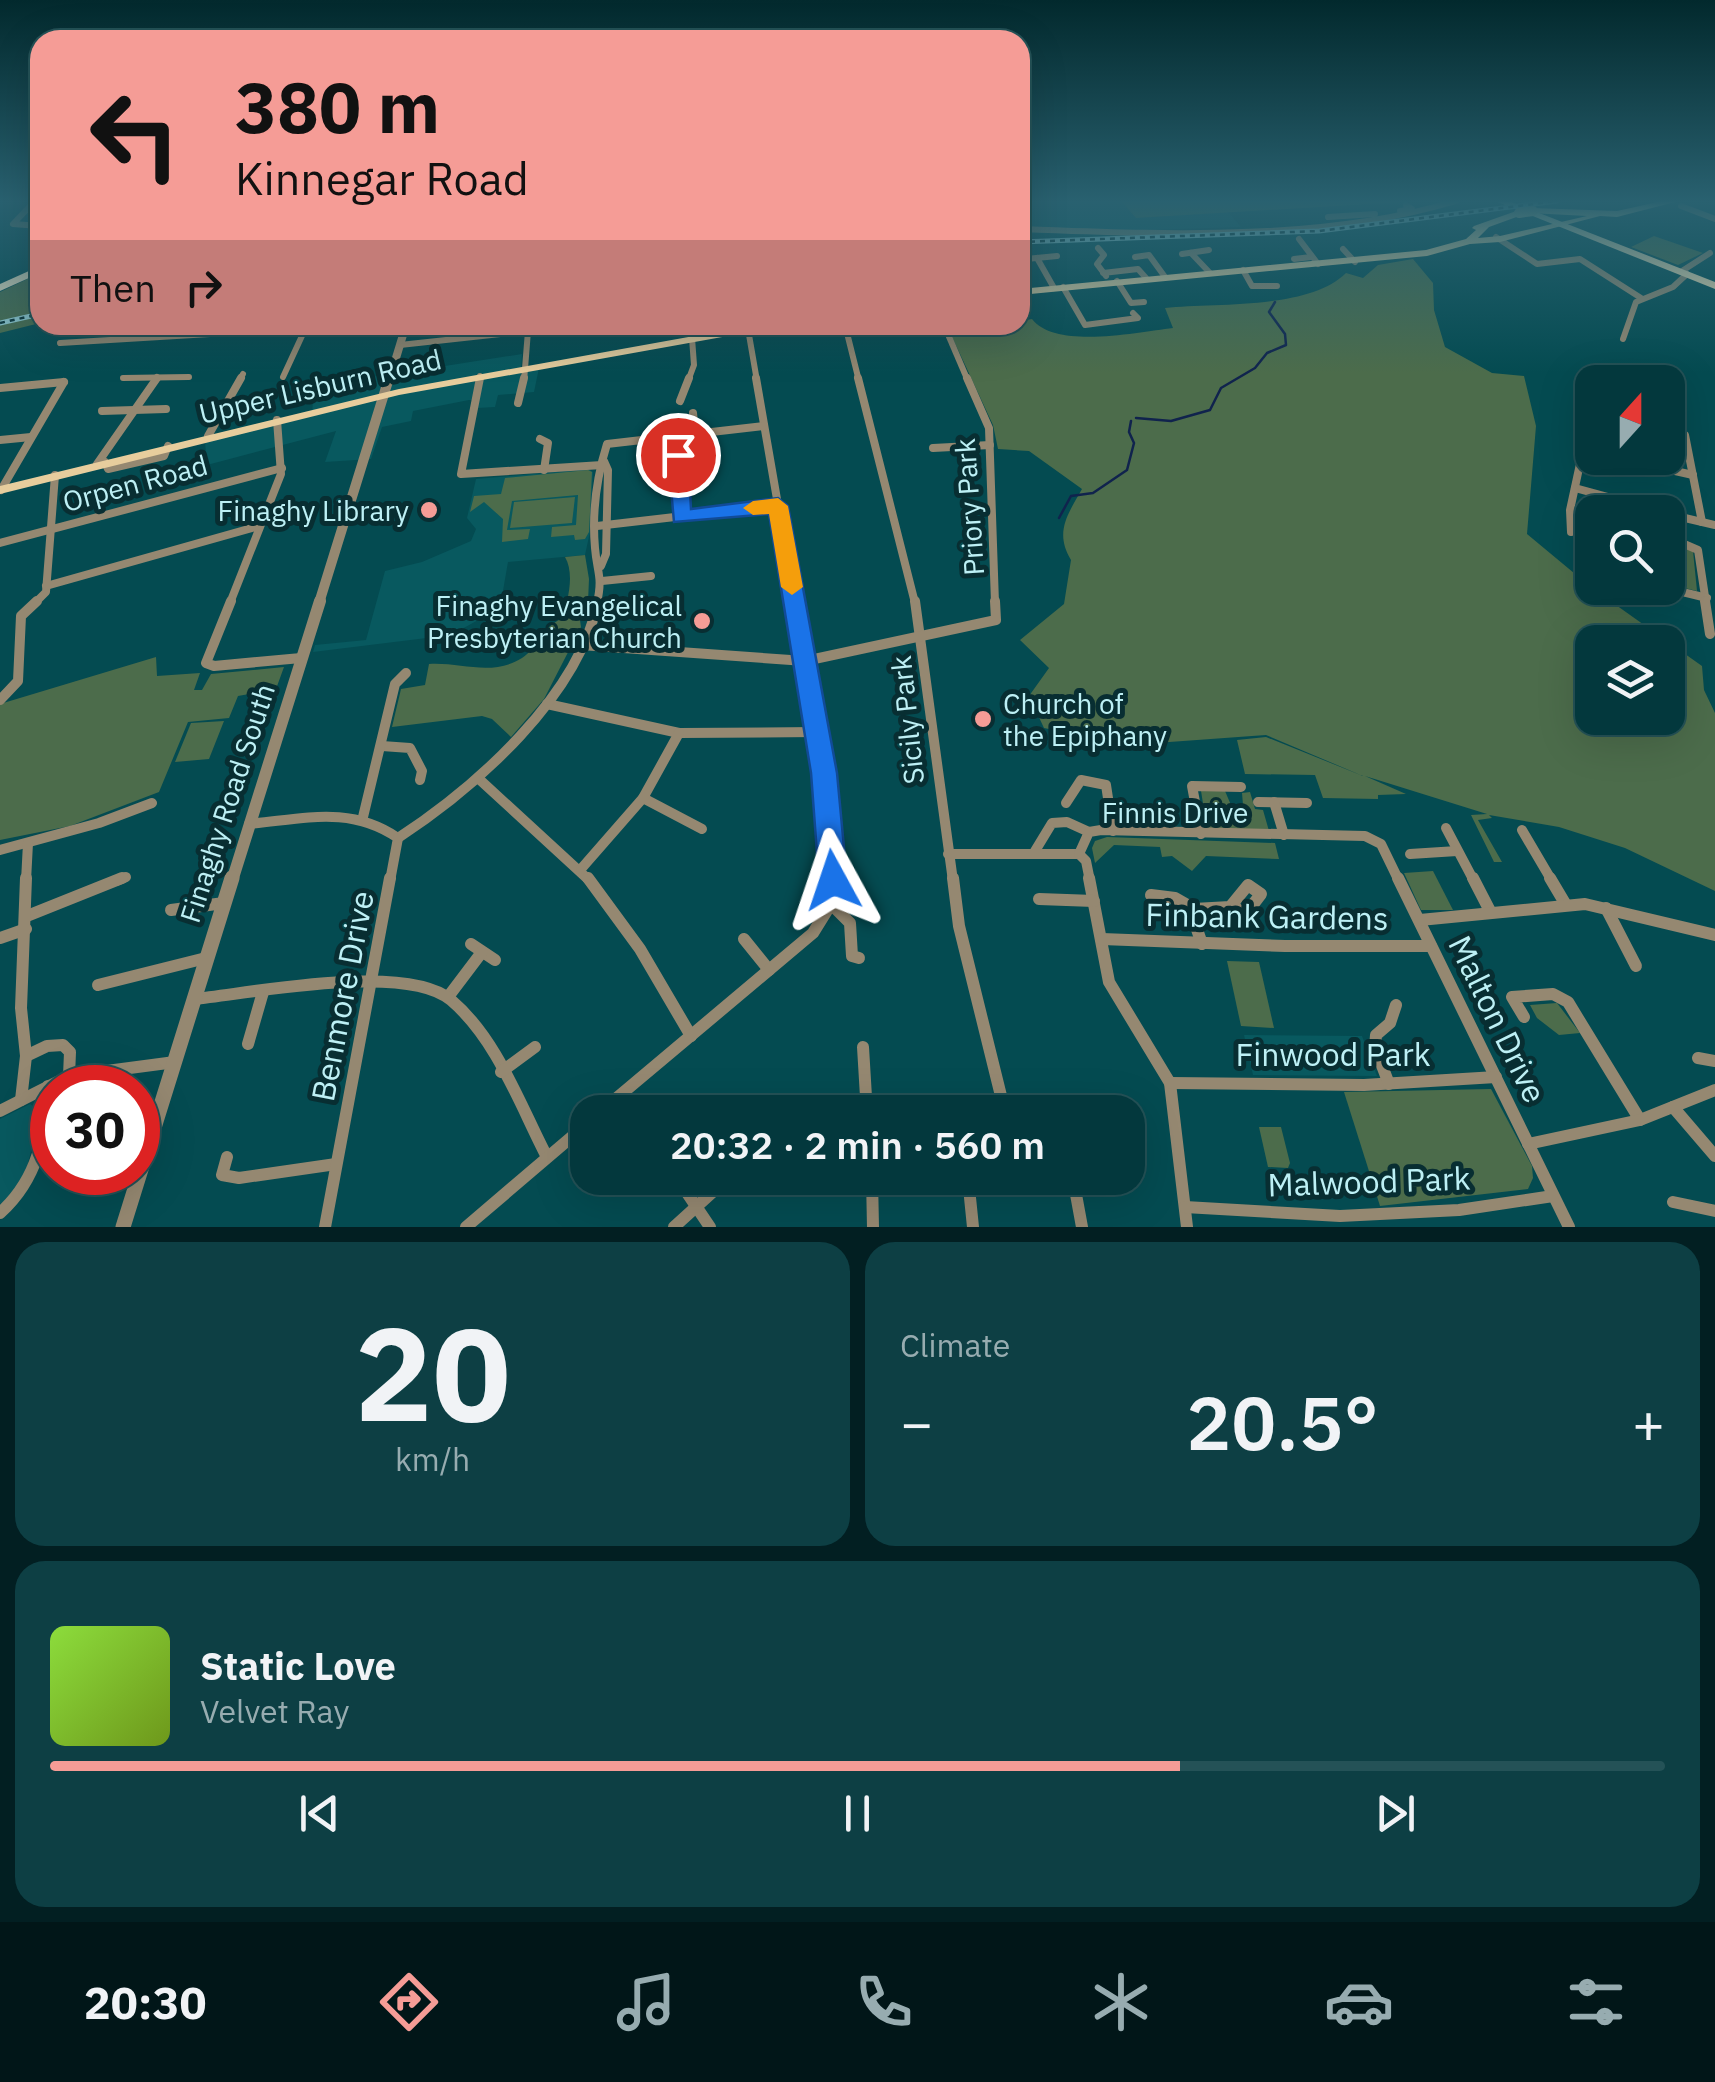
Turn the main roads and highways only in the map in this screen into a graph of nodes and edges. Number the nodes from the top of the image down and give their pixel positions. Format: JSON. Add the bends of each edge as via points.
{"nodes":[{"id":1,"x":1383,"y":258,"type":"edge"},
{"id":2,"x":1654,"y":258,"type":"edge"},
{"id":3,"x":30,"y":270,"type":"edge"},
{"id":4,"x":0,"y":284,"type":"edge"},
{"id":5,"x":1715,"y":286,"type":"edge"},
{"id":6,"x":1030,"y":291,"type":"edge"},
{"id":7,"x":702,"y":335,"type":"edge"},
{"id":8,"x":0,"y":490,"type":"edge"}],
"edges":[{"from":1,"to":6,"type":"main road"},
{"from":2,"to":5,"type":"highway"},
{"from":3,"to":4,"type":"highway"},
{"from":7,"to":8,"type":"main road","name":"Upper Lisburn Road","via":[[384,396]]}]}
